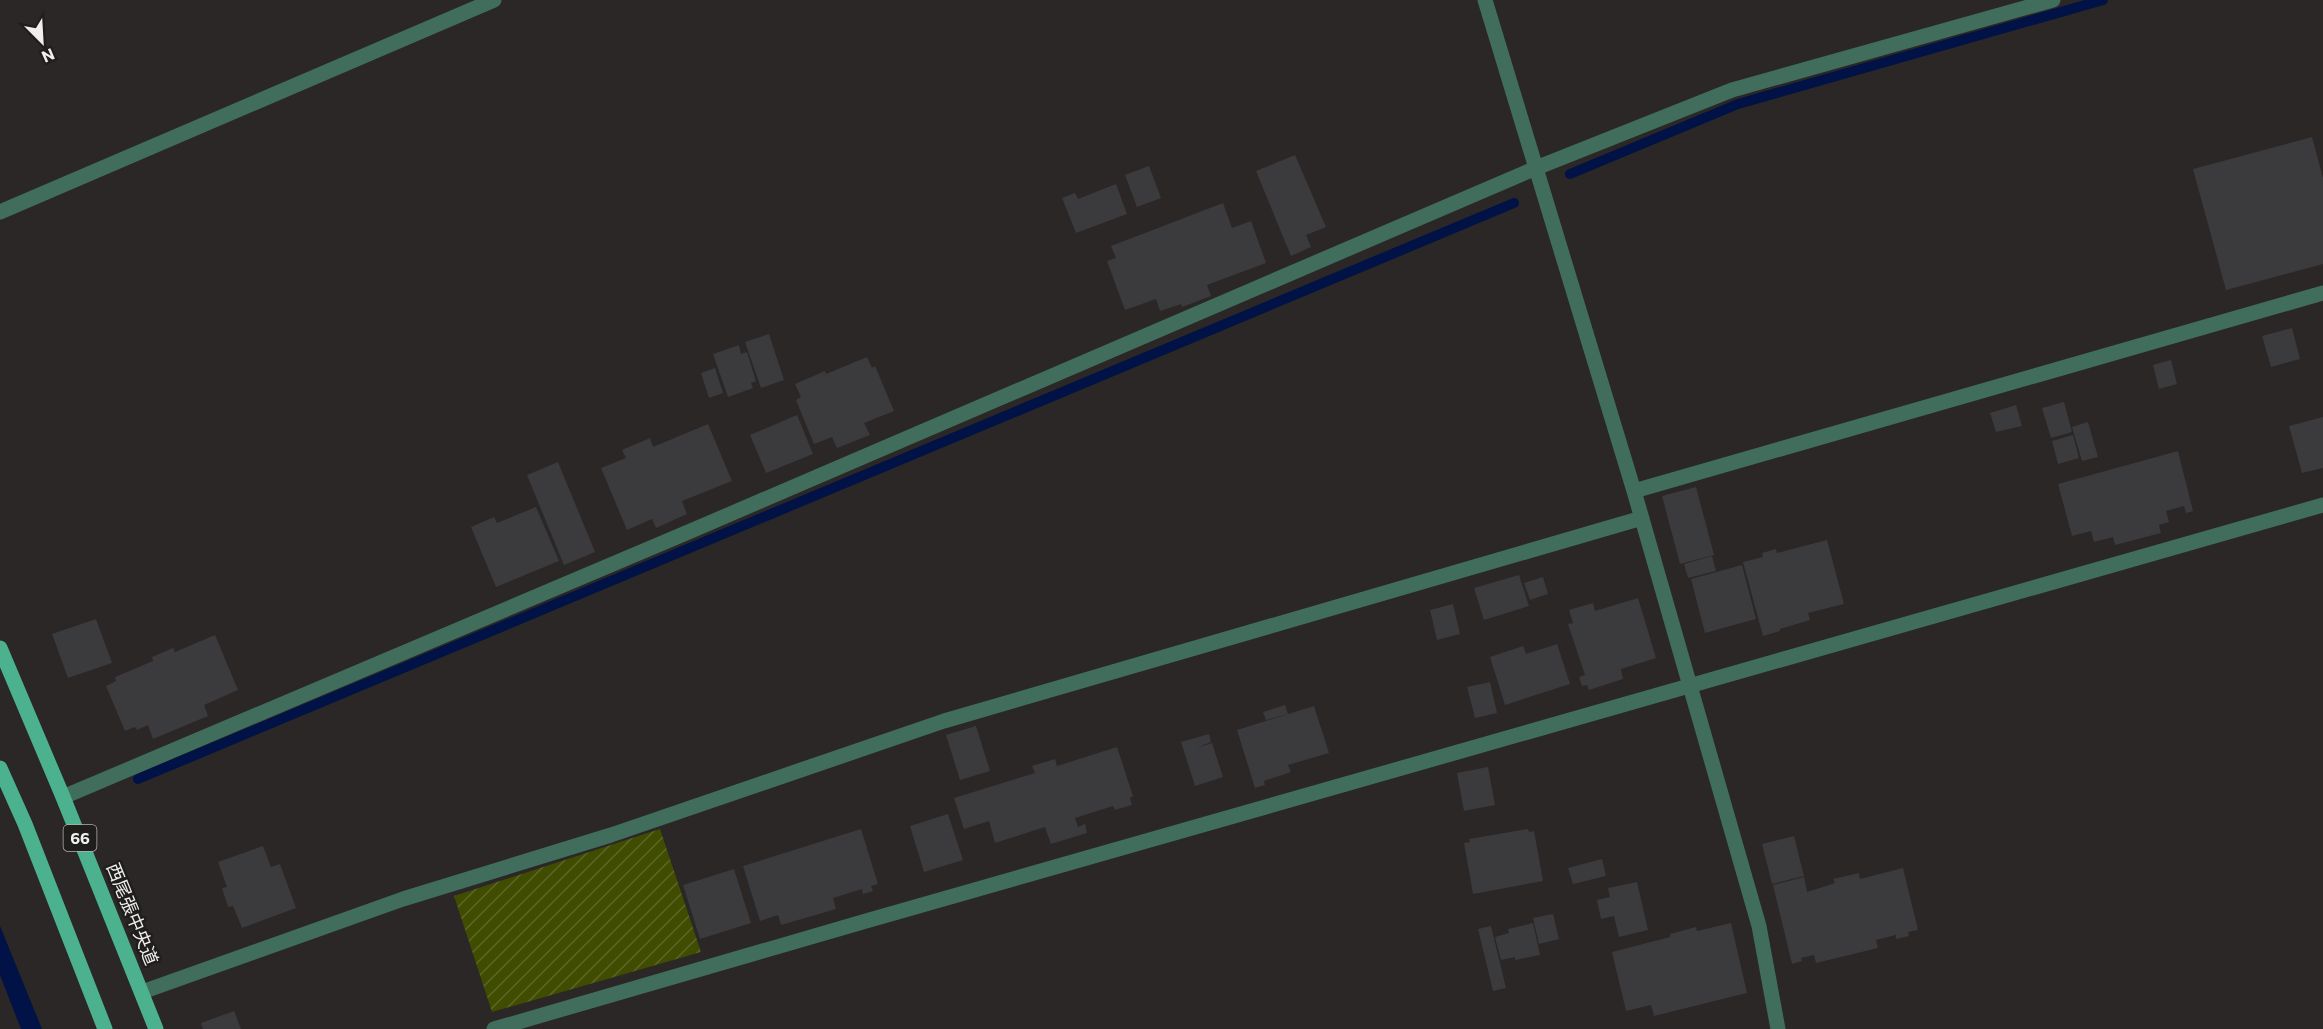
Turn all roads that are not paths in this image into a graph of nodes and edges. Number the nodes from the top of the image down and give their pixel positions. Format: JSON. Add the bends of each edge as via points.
{"nodes":[{"id":1,"x":494,"y":0,"type":"edge"},
{"id":2,"x":1485,"y":0,"type":"edge"},
{"id":3,"x":2054,"y":0,"type":"edge"},
{"id":4,"x":1536,"y":168,"type":"junction"},
{"id":5,"x":0,"y":212,"type":"edge"},
{"id":6,"x":2323,"y":293,"type":"edge"},
{"id":7,"x":1634,"y":491,"type":"junction"},
{"id":8,"x":2323,"y":505,"type":"edge"},
{"id":9,"x":1642,"y":518,"type":"junction"},
{"id":10,"x":0,"y":648,"type":"edge"},
{"id":11,"x":1689,"y":687,"type":"junction"},
{"id":12,"x":0,"y":768,"type":"edge"},
{"id":13,"x":63,"y":796,"type":"junction"},
{"id":14,"x":142,"y":993,"type":"junction"},
{"id":15,"x":105,"y":1029,"type":"edge"},
{"id":16,"x":156,"y":1029,"type":"edge"},
{"id":17,"x":494,"y":1029,"type":"edge"},
{"id":18,"x":1778,"y":1029,"type":"edge"}],
"edges":[{"from":1,"to":5,"type":"street"},
{"from":2,"to":4,"type":"street"},
{"from":3,"to":4,"type":"street","via":[[1732,90]]},
{"from":4,"to":7,"type":"street"},
{"from":4,"to":13,"type":"street"},
{"from":6,"to":7,"type":"street"},
{"from":7,"to":9,"type":"street"},
{"from":8,"to":11,"type":"street"},
{"from":9,"to":11,"type":"street"},
{"from":9,"to":14,"type":"street","via":[[944,721],[622,831],[404,899]]},
{"from":10,"to":13,"type":"main road","name":"西尾張中央道","number":"66"},
{"from":11,"to":17,"type":"street"},
{"from":11,"to":18,"type":"street","via":[[1759,926]]},
{"from":12,"to":15,"type":"main road","number":"66"},
{"from":13,"to":14,"type":"main road","name":"西尾張中央道","number":"66"},
{"from":14,"to":16,"type":"main road","name":"西尾張中央道","number":"66"}]}
